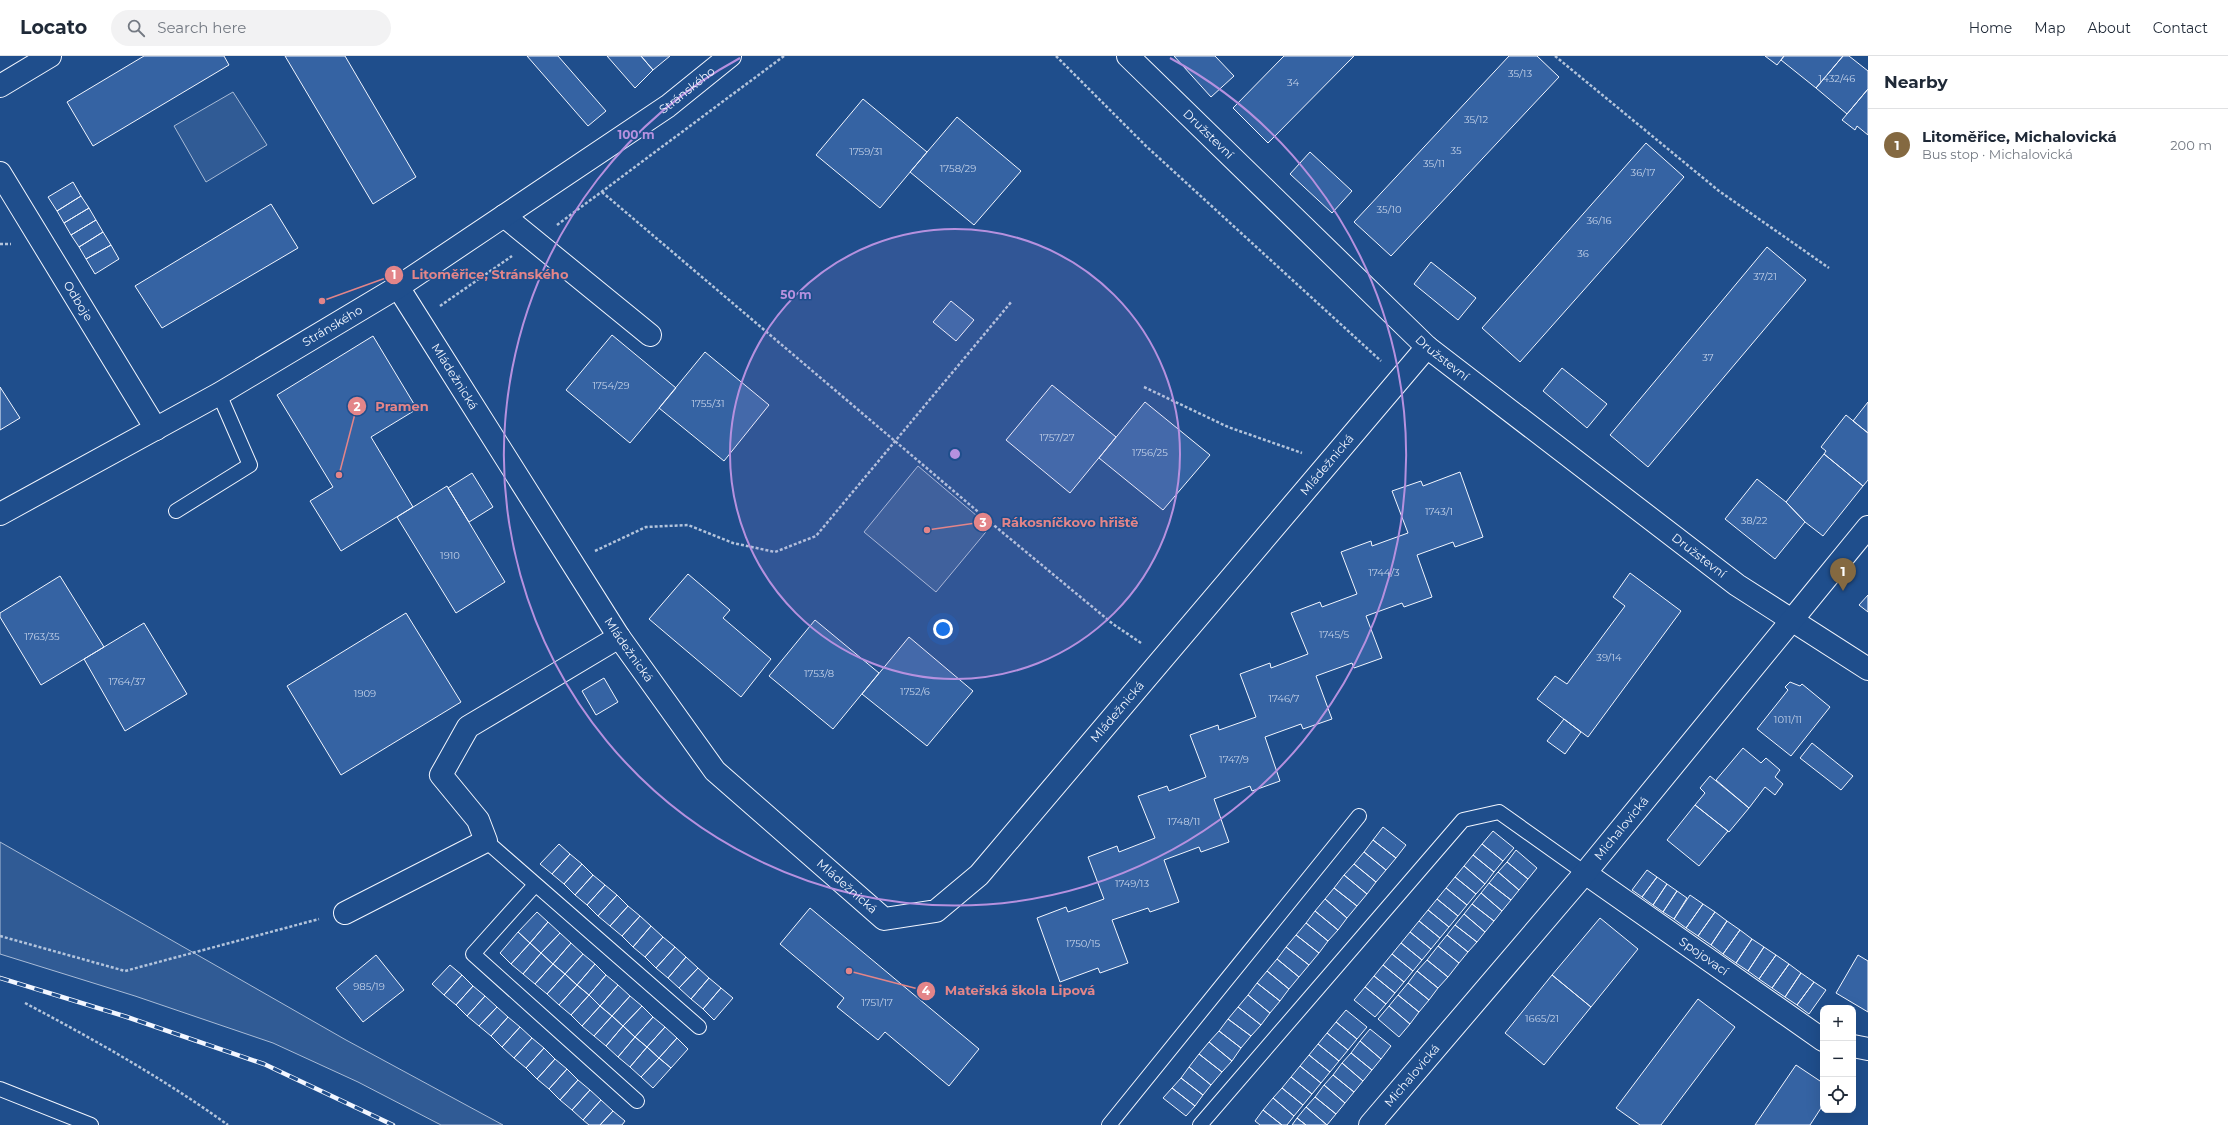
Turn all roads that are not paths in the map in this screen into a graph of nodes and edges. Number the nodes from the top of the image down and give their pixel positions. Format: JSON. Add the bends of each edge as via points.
{"nodes":[{"id":1,"x":50,"y":56,"type":"edge"},
{"id":2,"x":730,"y":56,"type":"edge"},
{"id":3,"x":1128,"y":56,"type":"edge"},
{"id":4,"x":0,"y":86,"type":"edge"},
{"id":5,"x":0,"y":173,"type":"edge"},
{"id":6,"x":504,"y":216,"type":"junction"},
{"id":7,"x":398,"y":287,"type":"junction"},
{"id":8,"x":650,"y":335,"type":"dead end"},
{"id":9,"x":1427,"y":347,"type":"junction"},
{"id":10,"x":220,"y":394,"type":"junction"},
{"id":11,"x":156,"y":429,"type":"junction"},
{"id":12,"x":176,"y":511,"type":"dead end"},
{"id":13,"x":0,"y":514,"type":"edge"},
{"id":14,"x":1868,"y":527,"type":"edge"},
{"id":15,"x":1790,"y":620,"type":"junction"},
{"id":16,"x":619,"y":637,"type":"junction"},
{"id":17,"x":1868,"y":669,"type":"edge"},
{"id":18,"x":1359,"y":816,"type":"dead end"},
{"id":19,"x":486,"y":841,"type":"junction"},
{"id":20,"x":1585,"y":874,"type":"junction"},
{"id":21,"x":535,"y":885,"type":"junction"},
{"id":22,"x":345,"y":913,"type":"road end"},
{"id":23,"x":700,"y":1027,"type":"dead end"},
{"id":24,"x":1820,"y":1038,"type":"edge"},
{"id":25,"x":1856,"y":1047,"type":"edge"},
{"id":26,"x":1868,"y":1049,"type":"edge"},
{"id":27,"x":0,"y":1089,"type":"edge"},
{"id":28,"x":637,"y":1101,"type":"dead end"},
{"id":29,"x":91,"y":1125,"type":"edge"},
{"id":30,"x":1109,"y":1125,"type":"edge"},
{"id":31,"x":1200,"y":1125,"type":"edge"},
{"id":32,"x":1370,"y":1125,"type":"edge"}],
"edges":[{"from":1,"to":4,"type":"street"},
{"from":2,"to":6,"type":"street","name":"Stránského","via":[[668,106]]},
{"from":3,"to":9,"type":"street","name":"Družstevní"},
{"from":5,"to":11,"type":"street","name":"Odboje"},
{"from":6,"to":7,"type":"street","name":"Stránského"},
{"from":6,"to":8,"type":"street"},
{"from":7,"to":10,"type":"street","name":"Stránského"},
{"from":7,"to":16,"type":"street","name":"Mládežnická"},
{"from":9,"to":15,"type":"street","name":"Družstevní","via":[[1737,585]]},
{"from":9,"to":16,"type":"street","name":"Mládežnická","via":[[979,875],[936,912],[884,919],[715,771]]},
{"from":10,"to":11,"type":"street","name":"Stránského"},
{"from":10,"to":12,"type":"lane","via":[[250,466]]},
{"from":11,"to":13,"type":"street","name":"Stránského"},
{"from":14,"to":15,"type":"street","name":"Michalovická"},
{"from":15,"to":17,"type":"street","name":"Družstevní"},
{"from":15,"to":20,"type":"street","name":"Michalovická"},
{"from":16,"to":19,"type":"street","via":[[468,727],[442,775],[478,820]]},
{"from":18,"to":30,"type":"lane"},
{"from":19,"to":21,"type":"lane"},
{"from":19,"to":22,"type":"street"},
{"from":20,"to":24,"type":"street","name":"Spojovací"},
{"from":20,"to":31,"type":"lane","via":[[1499,812],[1463,820]]},
{"from":20,"to":32,"type":"street","name":"Michalovická"},
{"from":21,"to":23,"type":"lane"},
{"from":21,"to":28,"type":"lane","via":[[474,954]]},
{"from":25,"to":26,"type":"street"},
{"from":27,"to":29,"type":"lane"}]}
